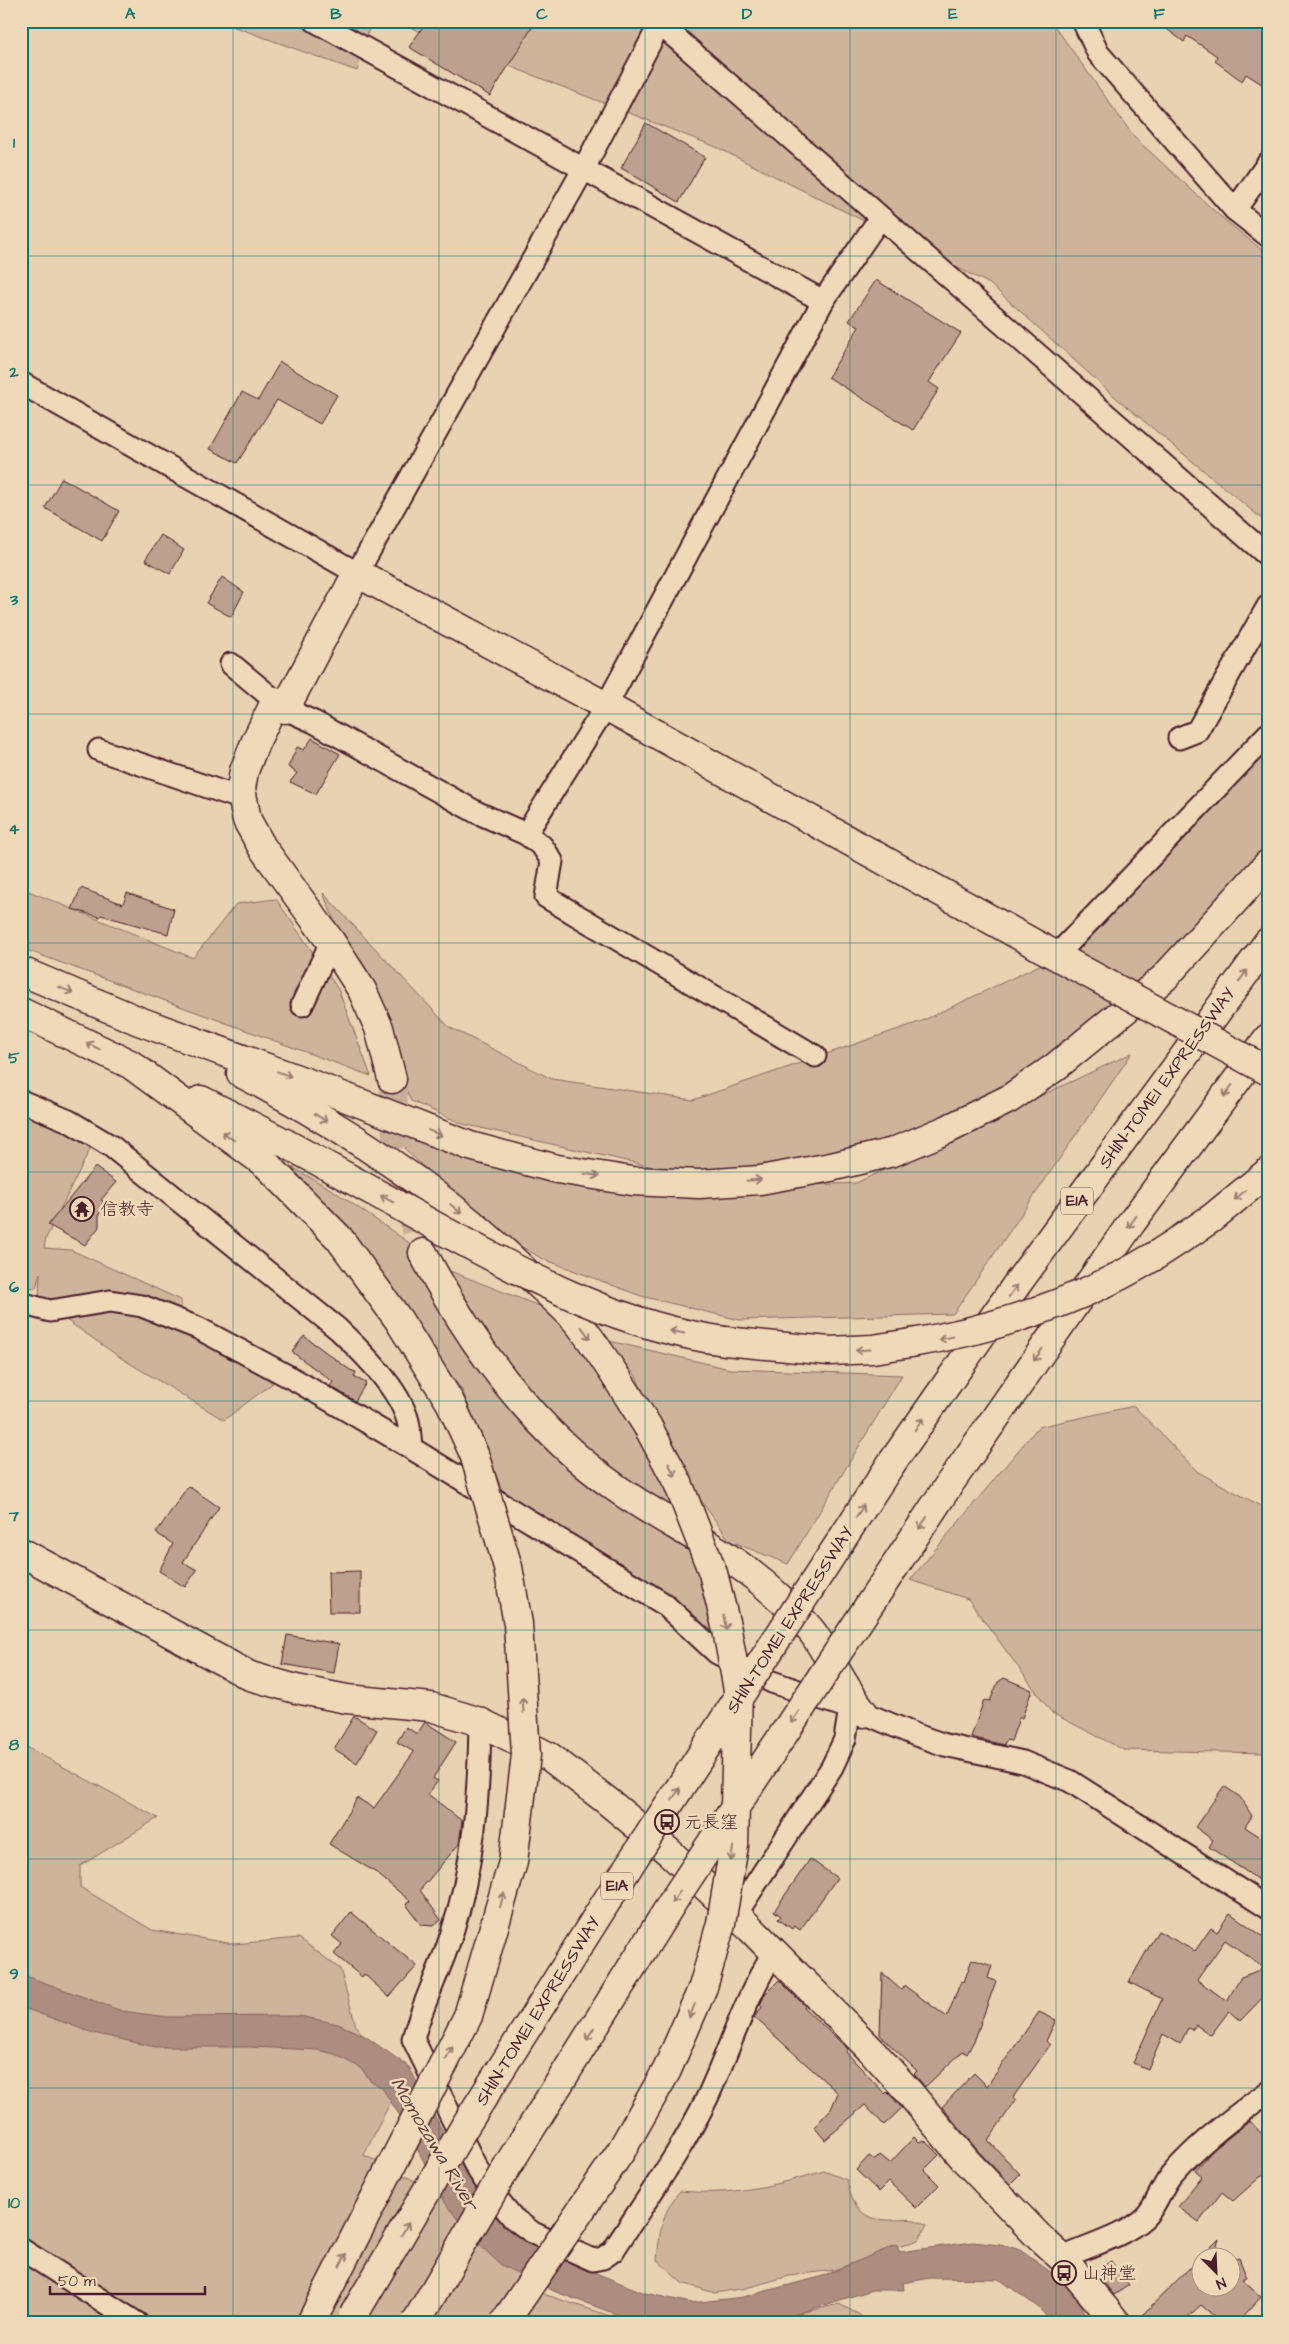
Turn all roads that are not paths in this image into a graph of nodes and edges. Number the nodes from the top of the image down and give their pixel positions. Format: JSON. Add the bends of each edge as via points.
{"nodes":[{"id":1,"x":315,"y":21,"type":"edge"},
{"id":2,"x":1083,"y":21,"type":"edge"},
{"id":3,"x":1268,"y":163,"type":"edge"},
{"id":4,"x":583,"y":170,"type":"junction"},
{"id":5,"x":1235,"y":210,"type":"junction"},
{"id":6,"x":880,"y":218,"type":"junction"},
{"id":7,"x":1268,"y":236,"type":"edge"},
{"id":8,"x":823,"y":302,"type":"junction"},
{"id":9,"x":22,"y":384,"type":"edge"},
{"id":10,"x":1268,"y":556,"type":"edge"},
{"id":11,"x":357,"y":573,"type":"junction"},
{"id":12,"x":1268,"y":606,"type":"edge"},
{"id":13,"x":231,"y":664,"type":"dead end"},
{"id":14,"x":606,"y":706,"type":"junction"},
{"id":15,"x":285,"y":709,"type":"junction"},
{"id":16,"x":1268,"y":734,"type":"edge"},
{"id":17,"x":1179,"y":738,"type":"dead end"},
{"id":18,"x":99,"y":750,"type":"dead end"},
{"id":19,"x":243,"y":799,"type":"junction"},
{"id":20,"x":526,"y":834,"type":"junction"},
{"id":21,"x":1268,"y":864,"type":"edge"},
{"id":22,"x":331,"y":942,"type":"junction"},
{"id":23,"x":1268,"y":942,"type":"edge"},
{"id":24,"x":1064,"y":960,"type":"junction"},
{"id":25,"x":21,"y":971,"type":"edge"},
{"id":26,"x":302,"y":1005,"type":"dead end"},
{"id":27,"x":21,"y":1012,"type":"edge"},
{"id":28,"x":139,"y":1021,"type":"junction"},
{"id":29,"x":1268,"y":1038,"type":"edge"},
{"id":30,"x":815,"y":1056,"type":"dead end"},
{"id":31,"x":130,"y":1064,"type":"junction"},
{"id":32,"x":1268,"y":1071,"type":"edge"},
{"id":33,"x":392,"y":1079,"type":"tunnel mouth"},
{"id":34,"x":21,"y":1101,"type":"edge"},
{"id":35,"x":1268,"y":1172,"type":"edge"},
{"id":36,"x":423,"y":1253,"type":"tunnel mouth"},
{"id":37,"x":21,"y":1302,"type":"edge"},
{"id":38,"x":411,"y":1448,"type":"junction"},
{"id":39,"x":21,"y":1552,"type":"edge"},
{"id":40,"x":857,"y":1710,"type":"junction"},
{"id":41,"x":480,"y":1722,"type":"junction"},
{"id":42,"x":1268,"y":1908,"type":"edge"},
{"id":43,"x":736,"y":1914,"type":"junction"},
{"id":44,"x":774,"y":1952,"type":"junction"},
{"id":45,"x":1268,"y":2092,"type":"edge"},
{"id":46,"x":21,"y":2249,"type":"edge"},
{"id":47,"x":1062,"y":2258,"type":"junction"},
{"id":48,"x":316,"y":2313,"type":"edge"},
{"id":49,"x":352,"y":2319,"type":"edge"},
{"id":50,"x":415,"y":2322,"type":"edge"},
{"id":51,"x":137,"y":2323,"type":"edge"},
{"id":52,"x":504,"y":2323,"type":"edge"},
{"id":53,"x":1118,"y":2323,"type":"edge"}],
"edges":[{"from":1,"to":4,"type":"street"},
{"from":2,"to":5,"type":"street","via":[[1098,53]]},
{"from":3,"to":5,"type":"street"},
{"from":4,"to":6,"type":"street","via":[[660,24]]},
{"from":4,"to":8,"type":"street"},
{"from":4,"to":11,"type":"street"},
{"from":5,"to":7,"type":"street"},
{"from":6,"to":8,"type":"street"},
{"from":6,"to":10,"type":"street"},
{"from":8,"to":14,"type":"street"},
{"from":9,"to":11,"type":"street"},
{"from":11,"to":14,"type":"main road"},
{"from":11,"to":15,"type":"main road"},
{"from":12,"to":17,"type":"street","via":[[1197,731]]},
{"from":13,"to":15,"type":"street"},
{"from":14,"to":20,"type":"street"},
{"from":14,"to":24,"type":"main road"},
{"from":15,"to":19,"type":"main road","via":[[275,702],[254,743],[244,771]]},
{"from":15,"to":20,"type":"street","via":[[476,812]]},
{"from":16,"to":24,"type":"street"},
{"from":18,"to":19,"type":"street"},
{"from":19,"to":22,"type":"main road","via":[[247,820],[262,847]]},
{"from":20,"to":30,"type":"street","via":[[542,846],[552,861],[546,897]]},
{"from":28,"to":21,"type":"main road","one_way":true,"via":[[470,1146],[557,1169],[642,1182],[698,1184],[760,1180],[893,1152],[1009,1099],[1054,1068],[1164,978]]},
{"from":22,"to":26,"type":"street"},
{"from":22,"to":33,"type":"main road","via":[[362,990],[378,1028]]},
{"from":49,"to":23,"type":"main road","name":"SHIN-TOMEI EXPRESSWAY","number":"E1A","one_way":true,"bridge":true,"via":[[481,2101],[632,1861],[892,1464],[1017,1284]]},
{"from":24,"to":32,"type":"main road","bridge":true},
{"from":25,"to":28,"type":"main road","one_way":true},
{"from":31,"to":27,"type":"main road","one_way":true},
{"from":28,"to":52,"type":"main road","one_way":true,"bridge":true,"via":[[302,1105],[451,1205],[498,1245],[578,1322],[648,1428],[678,1483],[713,1573],[738,1690],[734,1846],[712,1956],[703,1986],[667,2070],[621,2151]]},
{"from":29,"to":50,"type":"main road","one_way":true,"bridge":true,"via":[[1132,1222],[950,1483],[678,1895],[508,2164]]},
{"from":35,"to":31,"type":"main road","one_way":true,"bridge":true,"via":[[1212,1218],[1147,1261],[1081,1294],[1029,1314],[950,1337],[873,1349],[829,1351],[725,1340],[660,1328],[598,1307],[532,1279],[284,1143]]},
{"from":48,"to":31,"type":"main road","one_way":true,"bridge":true,"via":[[468,2016],[514,1862],[526,1755],[518,1624],[508,1567],[470,1446],[450,1402],[392,1311],[339,1238],[267,1165]]},
{"from":34,"to":38,"type":"street","via":[[69,1121],[112,1146],[338,1329],[368,1357],[393,1390],[408,1420]]},
{"from":36,"to":40,"type":"main road","via":[[469,1333],[518,1398],[571,1453],[615,1488],[765,1585],[812,1632]]},
{"from":37,"to":38,"type":"street","via":[[50,1311],[110,1301],[142,1306],[206,1332],[297,1380]]},
{"from":38,"to":40,"type":"street","via":[[664,1604],[717,1653],[772,1682]]},
{"from":39,"to":41,"type":"main road","via":[[250,1676],[347,1699],[431,1707]]},
{"from":40,"to":42,"type":"street","via":[[945,1745],[1023,1762],[1070,1781]]},
{"from":40,"to":43,"type":"street","via":[[832,1767]]},
{"from":41,"to":43,"type":"main road","via":[[550,1757],[669,1852]]},
{"from":41,"to":44,"type":"street","via":[[480,1783],[467,1882],[451,1937],[412,2039],[476,2167],[513,2218],[533,2233],[593,2260],[613,2251],[684,2141],[707,2098],[751,1992]]},
{"from":43,"to":44,"type":"main road"},
{"from":44,"to":47,"type":"main road","via":[[873,2052],[966,2161]]},
{"from":45,"to":47,"type":"street","via":[[1235,2116],[1174,2172],[1164,2183],[1146,2216],[1134,2226]]},
{"from":46,"to":51,"type":"street"},
{"from":47,"to":53,"type":"main road"}]}
